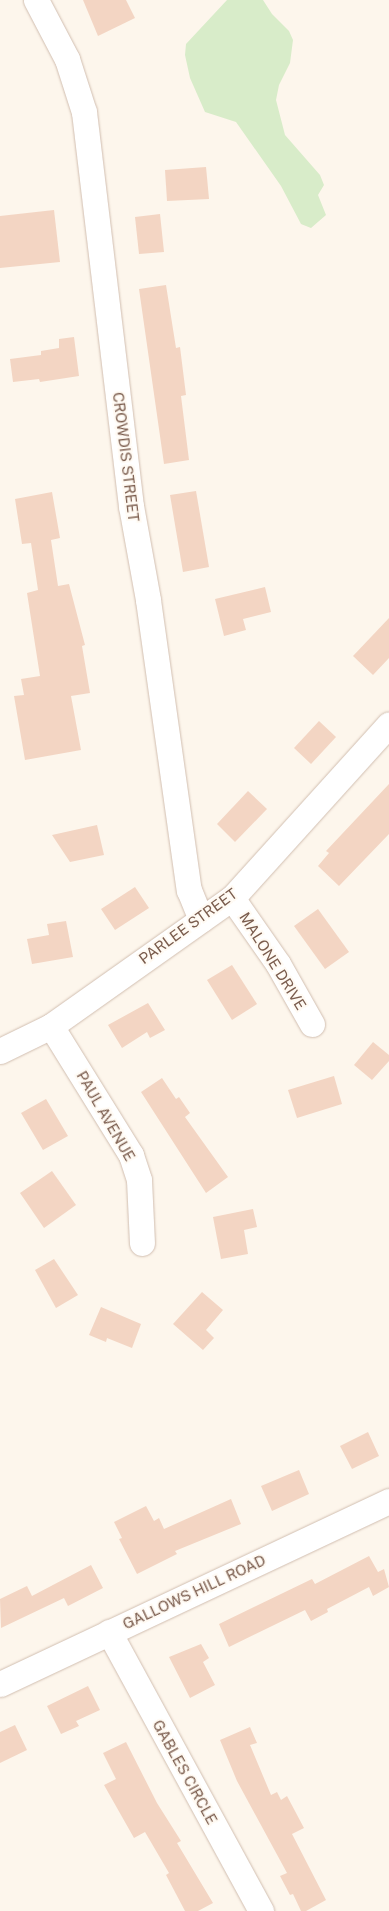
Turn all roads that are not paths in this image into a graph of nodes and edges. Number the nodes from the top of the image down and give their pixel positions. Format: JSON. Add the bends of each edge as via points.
{"nodes":[{"id":1,"x":36,"y":0,"type":"edge"},
{"id":2,"x":389,"y":724,"type":"edge"},
{"id":3,"x":232,"y":898,"type":"junction"},
{"id":4,"x":201,"y":920,"type":"junction"},
{"id":5,"x":312,"y":1024,"type":"dead end"},
{"id":6,"x":50,"y":1026,"type":"junction"},
{"id":7,"x":0,"y":1050,"type":"edge"},
{"id":8,"x":142,"y":1243,"type":"dead end"},
{"id":9,"x":389,"y":1501,"type":"edge"},
{"id":10,"x":109,"y":1632,"type":"junction"},
{"id":11,"x":0,"y":1684,"type":"edge"},
{"id":12,"x":260,"y":1911,"type":"edge"}],
"edges":[{"from":1,"to":4,"type":"street","name":"CROWDIS STREET","via":[[67,59],[84,112],[131,506],[148,600],[189,890]]},
{"from":2,"to":3,"type":"street","name":"PARLEE STREET"},
{"from":3,"to":4,"type":"street","name":"PARLEE STREET"},
{"from":3,"to":5,"type":"street","name":"MALONE DRIVE","via":[[278,964]]},
{"from":4,"to":6,"type":"street","name":"PARLEE STREET"},
{"from":6,"to":7,"type":"street","name":"PARLEE STREET"},
{"from":6,"to":8,"type":"street","name":"PAUL AVENUE","via":[[131,1155],[139,1180]]},
{"from":9,"to":10,"type":"street","name":"GALLOWS HILL ROAD"},
{"from":10,"to":11,"type":"street","name":"GALLOWS HILL ROAD"},
{"from":10,"to":12,"type":"street","name":"GABLES CIRCLE"}]}
